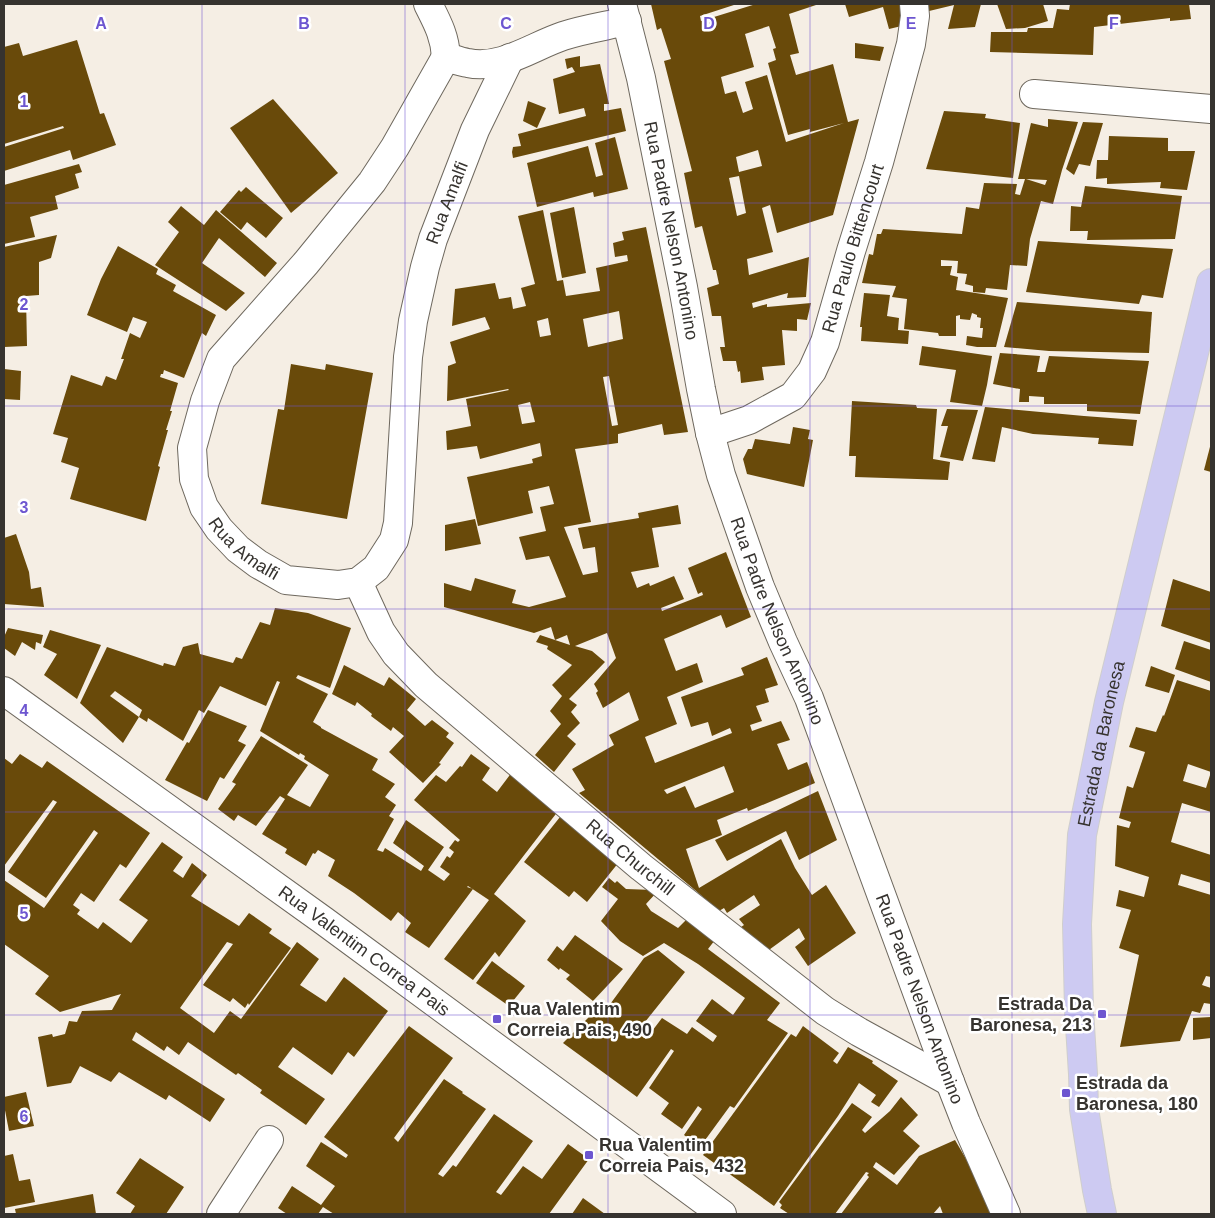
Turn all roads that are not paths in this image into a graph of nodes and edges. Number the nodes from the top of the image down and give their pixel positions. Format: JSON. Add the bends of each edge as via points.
{"nodes":[{"id":1,"x":428,"y":4,"type":"edge"},
{"id":2,"x":914,"y":4,"type":"edge"},
{"id":3,"x":625,"y":13,"type":"edge"},
{"id":4,"x":446,"y":56,"type":"junction"},
{"id":5,"x":510,"y":58,"type":"junction"},
{"id":6,"x":1034,"y":94,"type":"dead end"},
{"id":7,"x":1211,"y":109,"type":"edge"},
{"id":8,"x":1211,"y":283,"type":"edge"},
{"id":9,"x":710,"y":433,"type":"junction"},
{"id":10,"x":358,"y":582,"type":"junction"},
{"id":11,"x":4,"y":691,"type":"edge"},
{"id":12,"x":950,"y":1082,"type":"junction"},
{"id":13,"x":269,"y":1140,"type":"dead end"},
{"id":14,"x":221,"y":1214,"type":"edge"},
{"id":15,"x":722,"y":1214,"type":"edge"},
{"id":16,"x":1006,"y":1214,"type":"edge"},
{"id":17,"x":1102,"y":1214,"type":"edge"}],
"edges":[{"from":1,"to":4,"type":"street","via":[[445,43]]},
{"from":2,"to":9,"type":"street","name":"Rua Paulo Bittencourt","via":[[911,44],[879,162],[825,342],[812,371],[793,396],[750,420]]},
{"from":3,"to":5,"type":"street"},
{"from":3,"to":9,"type":"street","name":"Rua Padre Nelson Antonino","via":[[643,87]]},
{"from":4,"to":5,"type":"street","via":[[480,64]]},
{"from":4,"to":10,"type":"street","name":"Rua Amalfi","via":[[372,182],[221,359],[204,401],[192,448],[194,479],[204,507],[238,549],[286,580],[338,585]]},
{"from":5,"to":10,"type":"street","name":"Rua Amalfi","via":[[475,130],[425,267],[412,321],[408,357],[398,523],[394,540],[376,568]]},
{"from":6,"to":7,"type":"street"},
{"from":8,"to":17,"type":"main road","name":"Estrada da Baronesa","via":[[1109,702],[1082,835],[1077,924],[1084,1108]]},
{"from":9,"to":12,"type":"street","name":"Rua Padre Nelson Antonino","via":[[726,491],[760,587],[809,698]]},
{"from":10,"to":12,"type":"street","name":"Rua Churchill","via":[[381,632],[396,654],[433,692],[641,867],[825,1011]]},
{"from":11,"to":15,"type":"street","name":"Rua Valentim Correa Pais"},
{"from":12,"to":16,"type":"street","name":"Rua Padre Nelson Antonino"},
{"from":13,"to":14,"type":"street"}]}
